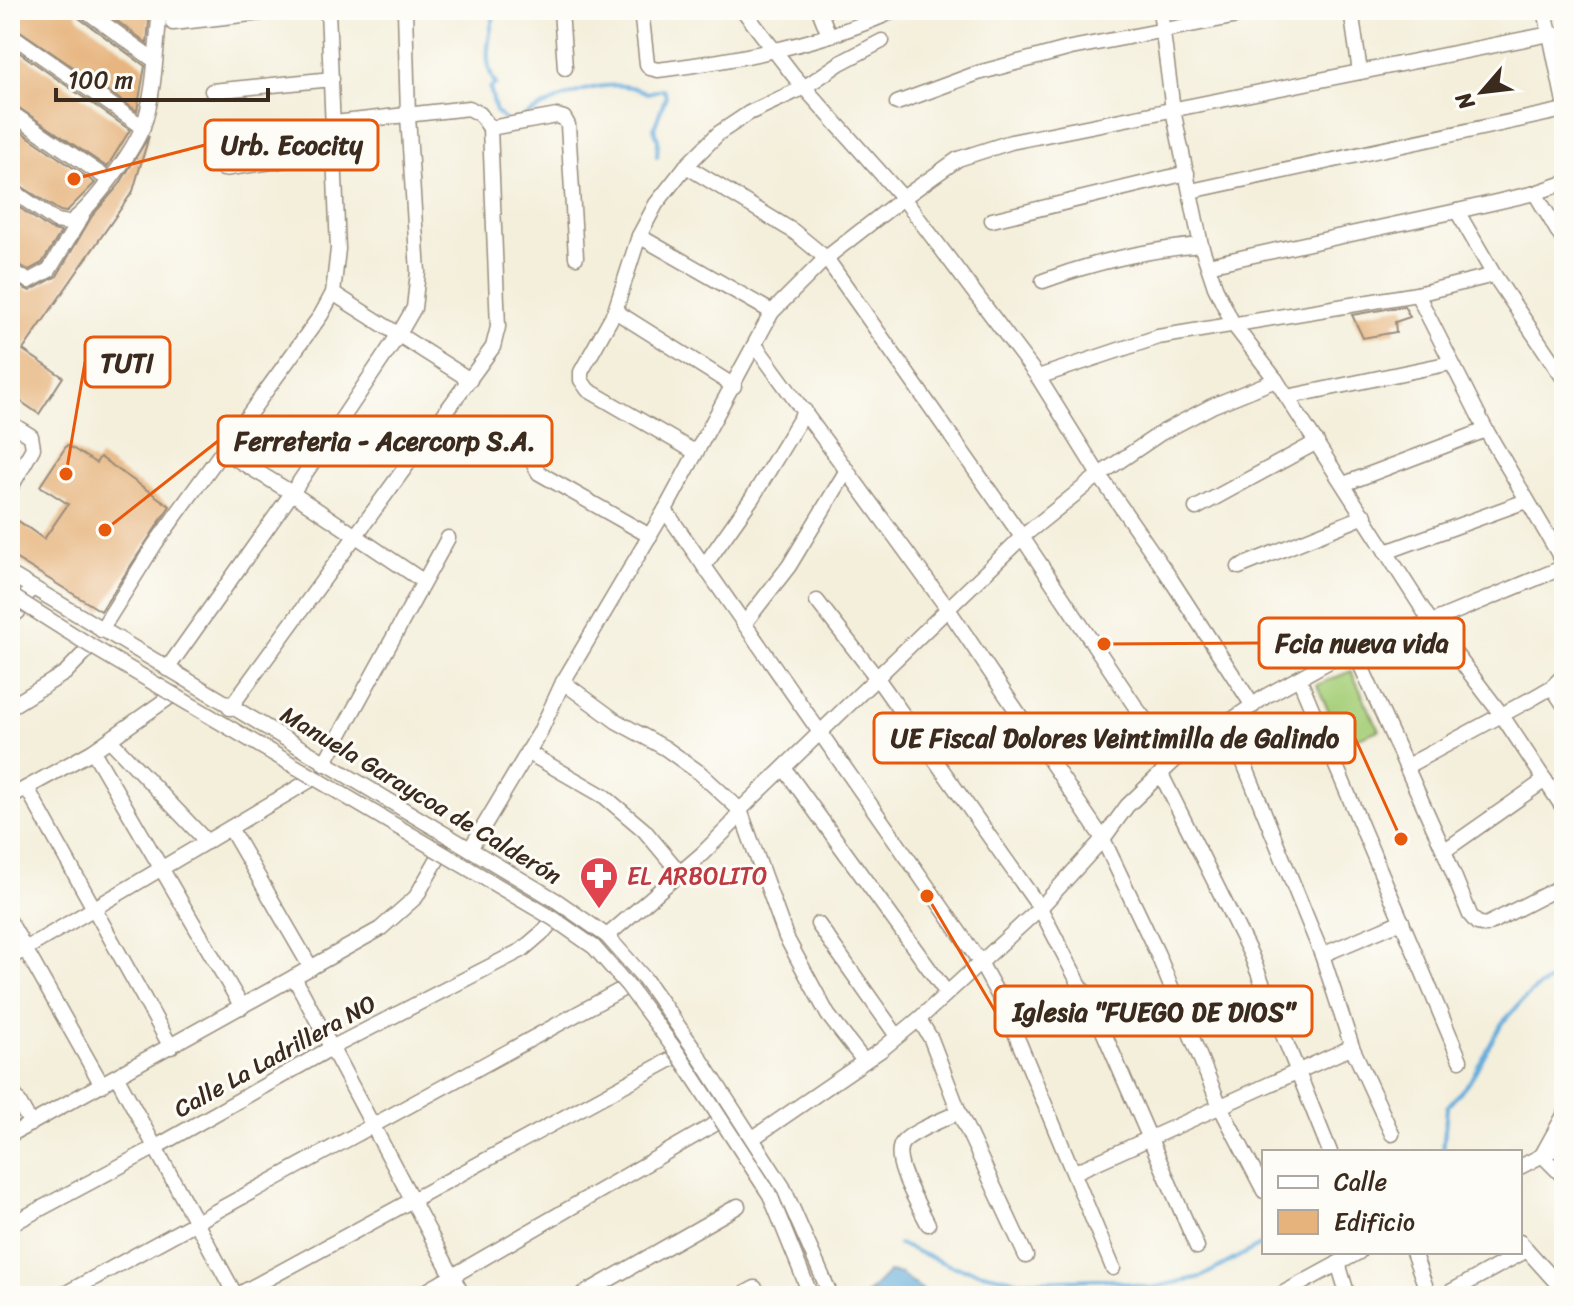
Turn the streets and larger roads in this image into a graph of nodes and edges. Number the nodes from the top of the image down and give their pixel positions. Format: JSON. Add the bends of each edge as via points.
{"nodes":[{"id":1,"x":85,"y":10,"type":"edge"},
{"id":2,"x":160,"y":10,"type":"edge"},
{"id":3,"x":287,"y":10,"type":"edge"},
{"id":4,"x":328,"y":10,"type":"edge"},
{"id":5,"x":405,"y":10,"type":"edge"},
{"id":6,"x":561,"y":10,"type":"edge"},
{"id":7,"x":641,"y":10,"type":"edge"},
{"id":8,"x":743,"y":10,"type":"edge"},
{"id":9,"x":819,"y":10,"type":"edge"},
{"id":10,"x":896,"y":10,"type":"edge"},
{"id":11,"x":1160,"y":10,"type":"edge"},
{"id":12,"x":1269,"y":10,"type":"edge"},
{"id":13,"x":1351,"y":10,"type":"edge"},
{"id":14,"x":1545,"y":10,"type":"edge"},
{"id":15,"x":173,"y":23,"type":"dead end"},
{"id":16,"x":1164,"y":29,"type":"junction"},
{"id":17,"x":10,"y":34,"type":"edge"},
{"id":18,"x":1557,"y":34,"type":"edge"},
{"id":19,"x":829,"y":35,"type":"junction"},
{"id":20,"x":882,"y":41,"type":"dead end"},
{"id":21,"x":778,"y":55,"type":"junction"},
{"id":22,"x":154,"y":60,"type":"junction"},
{"id":23,"x":565,"y":68,"type":"dead end"},
{"id":24,"x":1360,"y":72,"type":"junction"},
{"id":25,"x":332,"y":79,"type":"junction"},
{"id":26,"x":800,"y":82,"type":"junction"},
{"id":27,"x":212,"y":91,"type":"dead end"},
{"id":28,"x":1564,"y":102,"type":"edge"},
{"id":29,"x":897,"y":103,"type":"dead end"},
{"id":30,"x":1173,"y":110,"type":"junction"},
{"id":31,"x":1564,"y":110,"type":"edge"},
{"id":32,"x":10,"y":112,"type":"edge"},
{"id":33,"x":408,"y":116,"type":"junction"},
{"id":34,"x":334,"y":123,"type":"junction"},
{"id":35,"x":143,"y":127,"type":"junction"},
{"id":36,"x":490,"y":128,"type":"junction"},
{"id":37,"x":335,"y":153,"type":"junction"},
{"id":38,"x":686,"y":166,"type":"junction"},
{"id":39,"x":223,"y":169,"type":"dead end"},
{"id":40,"x":1187,"y":173,"type":"junction"},
{"id":41,"x":109,"y":180,"type":"junction"},
{"id":42,"x":1564,"y":183,"type":"edge"},
{"id":43,"x":10,"y":189,"type":"edge"},
{"id":44,"x":1191,"y":191,"type":"junction"},
{"id":45,"x":1535,"y":193,"type":"junction"},
{"id":46,"x":903,"y":198,"type":"junction"},
{"id":47,"x":1457,"y":211,"type":"junction"},
{"id":48,"x":85,"y":212,"type":"junction"},
{"id":49,"x":992,"y":220,"type":"dead end"},
{"id":50,"x":639,"y":236,"type":"junction"},
{"id":51,"x":1564,"y":242,"type":"edge"},
{"id":52,"x":1201,"y":245,"type":"junction"},
{"id":53,"x":576,"y":257,"type":"dead end"},
{"id":54,"x":826,"y":258,"type":"junction"},
{"id":55,"x":1208,"y":265,"type":"junction"},
{"id":56,"x":10,"y":271,"type":"edge"},
{"id":57,"x":1494,"y":275,"type":"junction"},
{"id":58,"x":1043,"y":281,"type":"dead end"},
{"id":59,"x":333,"y":293,"type":"junction"},
{"id":60,"x":1417,"y":294,"type":"junction"},
{"id":61,"x":615,"y":311,"type":"junction"},
{"id":62,"x":772,"y":312,"type":"junction"},
{"id":63,"x":1233,"y":324,"type":"junction"},
{"id":64,"x":399,"y":334,"type":"junction"},
{"id":65,"x":755,"y":345,"type":"junction"},
{"id":66,"x":1451,"y":363,"type":"junction"},
{"id":67,"x":1038,"y":377,"type":"junction"},
{"id":68,"x":1564,"y":379,"type":"edge"},
{"id":69,"x":470,"y":380,"type":"junction"},
{"id":70,"x":1276,"y":380,"type":"junction"},
{"id":71,"x":734,"y":386,"type":"junction"},
{"id":72,"x":1287,"y":397,"type":"junction"},
{"id":73,"x":805,"y":411,"type":"junction"},
{"id":74,"x":10,"y":423,"type":"edge"},
{"id":75,"x":1486,"y":430,"type":"junction"},
{"id":76,"x":1317,"y":442,"type":"junction"},
{"id":77,"x":535,"y":444,"type":"dead end"},
{"id":78,"x":223,"y":451,"type":"junction"},
{"id":79,"x":695,"y":452,"type":"junction"},
{"id":80,"x":847,"y":470,"type":"junction"},
{"id":81,"x":1099,"y":475,"type":"junction"},
{"id":82,"x":1344,"y":484,"type":"junction"},
{"id":83,"x":10,"y":489,"type":"edge"},
{"id":84,"x":292,"y":493,"type":"junction"},
{"id":85,"x":1526,"y":501,"type":"junction"},
{"id":86,"x":1196,"y":508,"type":"dead end"},
{"id":87,"x":665,"y":510,"type":"junction"},
{"id":88,"x":1365,"y":516,"type":"junction"},
{"id":89,"x":650,"y":536,"type":"junction"},
{"id":90,"x":354,"y":537,"type":"junction"},
{"id":91,"x":1022,"y":537,"type":"junction"},
{"id":92,"x":448,"y":538,"type":"dead end"},
{"id":93,"x":1386,"y":552,"type":"junction"},
{"id":94,"x":1564,"y":565,"type":"edge"},
{"id":95,"x":704,"y":566,"type":"junction"},
{"id":96,"x":1239,"y":567,"type":"dead end"},
{"id":97,"x":10,"y":574,"type":"edge"},
{"id":98,"x":423,"y":581,"type":"junction"},
{"id":99,"x":30,"y":587,"type":"junction"},
{"id":100,"x":10,"y":595,"type":"edge"},
{"id":101,"x":817,"y":601,"type":"dead end"},
{"id":102,"x":24,"y":604,"type":"junction"},
{"id":103,"x":948,"y":609,"type":"junction"},
{"id":104,"x":10,"y":618,"type":"edge"},
{"id":105,"x":1431,"y":622,"type":"junction"},
{"id":106,"x":744,"y":624,"type":"junction"},
{"id":107,"x":101,"y":630,"type":"junction"},
{"id":108,"x":91,"y":646,"type":"junction"},
{"id":109,"x":1353,"y":648,"type":"junction"},
{"id":110,"x":167,"y":669,"type":"junction"},
{"id":111,"x":1564,"y":675,"type":"edge"},
{"id":112,"x":877,"y":678,"type":"junction"},
{"id":113,"x":1299,"y":678,"type":"junction"},
{"id":114,"x":563,"y":682,"type":"junction"},
{"id":115,"x":1552,"y":687,"type":"junction"},
{"id":116,"x":174,"y":694,"type":"junction"},
{"id":117,"x":1564,"y":705,"type":"edge"},
{"id":118,"x":1253,"y":706,"type":"junction"},
{"id":119,"x":10,"y":707,"type":"edge"},
{"id":120,"x":230,"y":708,"type":"junction"},
{"id":121,"x":1501,"y":714,"type":"junction"},
{"id":122,"x":1228,"y":724,"type":"junction"},
{"id":123,"x":820,"y":733,"type":"junction"},
{"id":124,"x":110,"y":740,"type":"junction"},
{"id":125,"x":93,"y":751,"type":"junction"},
{"id":126,"x":527,"y":752,"type":"junction"},
{"id":127,"x":1175,"y":760,"type":"junction"},
{"id":128,"x":324,"y":764,"type":"junction"},
{"id":129,"x":1407,"y":766,"type":"junction"},
{"id":130,"x":784,"y":768,"type":"junction"},
{"id":131,"x":1161,"y":774,"type":"junction"},
{"id":132,"x":314,"y":778,"type":"junction"},
{"id":133,"x":1545,"y":780,"type":"junction"},
{"id":134,"x":27,"y":788,"type":"junction"},
{"id":135,"x":10,"y":797,"type":"edge"},
{"id":136,"x":1564,"y":809,"type":"edge"},
{"id":137,"x":740,"y":810,"type":"junction"},
{"id":138,"x":230,"y":828,"type":"junction"},
{"id":139,"x":1103,"y":839,"type":"junction"},
{"id":140,"x":207,"y":842,"type":"junction"},
{"id":141,"x":470,"y":849,"type":"junction"},
{"id":142,"x":442,"y":851,"type":"junction"},
{"id":143,"x":1444,"y":851,"type":"junction"},
{"id":144,"x":160,"y":870,"type":"junction"},
{"id":145,"x":680,"y":873,"type":"junction"},
{"id":146,"x":1564,"y":885,"type":"edge"},
{"id":147,"x":1040,"y":908,"type":"junction"},
{"id":148,"x":93,"y":910,"type":"junction"},
{"id":149,"x":554,"y":919,"type":"junction"},
{"id":150,"x":1402,"y":921,"type":"junction"},
{"id":151,"x":10,"y":922,"type":"edge"},
{"id":152,"x":818,"y":924,"type":"dead end"},
{"id":153,"x":607,"y":936,"type":"junction"},
{"id":154,"x":25,"y":950,"type":"junction"},
{"id":155,"x":1322,"y":955,"type":"junction"},
{"id":156,"x":10,"y":958,"type":"edge"},
{"id":157,"x":980,"y":962,"type":"junction"},
{"id":158,"x":311,"y":968,"type":"junction"},
{"id":159,"x":294,"y":977,"type":"junction"},
{"id":160,"x":628,"y":986,"type":"junction"},
{"id":161,"x":946,"y":992,"type":"junction"},
{"id":162,"x":242,"y":1007,"type":"junction"},
{"id":163,"x":919,"y":1019,"type":"junction"},
{"id":164,"x":897,"y":1036,"type":"junction"},
{"id":165,"x":171,"y":1047,"type":"junction"},
{"id":166,"x":333,"y":1047,"type":"junction"},
{"id":167,"x":1352,"y":1047,"type":"junction"},
{"id":168,"x":679,"y":1055,"type":"junction"},
{"id":169,"x":1460,"y":1060,"type":"dead end"},
{"id":170,"x":862,"y":1062,"type":"junction"},
{"id":171,"x":1297,"y":1071,"type":"junction"},
{"id":172,"x":117,"y":1077,"type":"junction"},
{"id":173,"x":102,"y":1085,"type":"junction"},
{"id":174,"x":10,"y":1087,"type":"edge"},
{"id":175,"x":1220,"y":1106,"type":"junction"},
{"id":176,"x":959,"y":1112,"type":"junction"},
{"id":177,"x":1564,"y":1115,"type":"edge"},
{"id":178,"x":722,"y":1120,"type":"junction"},
{"id":179,"x":31,"y":1124,"type":"junction"},
{"id":180,"x":375,"y":1126,"type":"junction"},
{"id":181,"x":1392,"y":1134,"type":"dead end"},
{"id":182,"x":10,"y":1135,"type":"edge"},
{"id":183,"x":753,"y":1138,"type":"junction"},
{"id":184,"x":1151,"y":1138,"type":"junction"},
{"id":185,"x":1564,"y":1144,"type":"edge"},
{"id":186,"x":156,"y":1147,"type":"junction"},
{"id":187,"x":1329,"y":1150,"type":"edge"},
{"id":188,"x":1542,"y":1155,"type":"junction"},
{"id":189,"x":1522,"y":1166,"type":"edge"},
{"id":190,"x":1075,"y":1172,"type":"junction"},
{"id":191,"x":1564,"y":1177,"type":"edge"},
{"id":192,"x":1262,"y":1187,"type":"edge"},
{"id":193,"x":414,"y":1199,"type":"junction"},
{"id":194,"x":738,"y":1206,"type":"dead end"},
{"id":195,"x":196,"y":1223,"type":"junction"},
{"id":196,"x":928,"y":1224,"type":"dead end"},
{"id":197,"x":10,"y":1225,"type":"edge"},
{"id":198,"x":1524,"y":1246,"type":"edge"},
{"id":199,"x":1197,"y":1247,"type":"dead end"},
{"id":200,"x":1355,"y":1254,"type":"edge"},
{"id":201,"x":1414,"y":1254,"type":"edge"},
{"id":202,"x":1511,"y":1254,"type":"edge"},
{"id":203,"x":1026,"y":1256,"type":"dead end"},
{"id":204,"x":1338,"y":1263,"type":"junction"},
{"id":205,"x":1113,"y":1268,"type":"dead end"},
{"id":206,"x":453,"y":1277,"type":"junction"},
{"id":207,"x":10,"y":1290,"type":"edge"},
{"id":208,"x":1564,"y":1291,"type":"edge"},
{"id":209,"x":13,"y":1296,"type":"edge"},
{"id":210,"x":61,"y":1296,"type":"edge"},
{"id":211,"x":236,"y":1296,"type":"edge"},
{"id":212,"x":418,"y":1296,"type":"edge"},
{"id":213,"x":463,"y":1296,"type":"edge"},
{"id":214,"x":580,"y":1296,"type":"edge"},
{"id":215,"x":740,"y":1296,"type":"edge"},
{"id":216,"x":758,"y":1296,"type":"edge"},
{"id":217,"x":811,"y":1296,"type":"edge"},
{"id":218,"x":831,"y":1296,"type":"edge"},
{"id":219,"x":1278,"y":1296,"type":"edge"},
{"id":220,"x":1348,"y":1296,"type":"edge"},
{"id":221,"x":1429,"y":1296,"type":"edge"},
{"id":222,"x":1443,"y":1296,"type":"edge"}],
"edges":[{"from":1,"to":22,"type":"street"},
{"from":2,"to":22,"type":"street"},
{"from":3,"to":15,"type":"street"},
{"from":4,"to":25,"type":"street"},
{"from":5,"to":33,"type":"street"},
{"from":6,"to":23,"type":"street"},
{"from":7,"to":21,"type":"street","via":[[650,68]]},
{"from":8,"to":21,"type":"street"},
{"from":9,"to":19,"type":"street"},
{"from":10,"to":19,"type":"street"},
{"from":11,"to":16,"type":"street"},
{"from":12,"to":16,"type":"street"},
{"from":13,"to":24,"type":"street"},
{"from":14,"to":18,"type":"street"},
{"from":16,"to":29,"type":"street","via":[[978,73]]},
{"from":16,"to":30,"type":"street"},
{"from":17,"to":35,"type":"street"},
{"from":18,"to":24,"type":"street"},
{"from":18,"to":28,"type":"street"},
{"from":19,"to":21,"type":"street"},
{"from":20,"to":26,"type":"street"},
{"from":21,"to":26,"type":"street"},
{"from":22,"to":35,"type":"street"},
{"from":24,"to":30,"type":"street"},
{"from":25,"to":27,"type":"street"},
{"from":25,"to":34,"type":"street"},
{"from":26,"to":38,"type":"street","via":[[729,126]]},
{"from":26,"to":46,"type":"street"},
{"from":30,"to":40,"type":"street"},
{"from":30,"to":46,"type":"street","via":[[983,150],[958,159]]},
{"from":31,"to":44,"type":"street"},
{"from":32,"to":41,"type":"street"},
{"from":33,"to":34,"type":"street"},
{"from":33,"to":36,"type":"street","via":[[469,108]]},
{"from":33,"to":64,"type":"street","via":[[418,272],[414,308]]},
{"from":34,"to":37,"type":"street"},
{"from":35,"to":41,"type":"street"},
{"from":36,"to":53,"type":"street","via":[[564,118]]},
{"from":36,"to":69,"type":"street","via":[[498,327],[493,347]]},
{"from":37,"to":39,"type":"street"},
{"from":37,"to":59,"type":"street","via":[[338,249]]},
{"from":38,"to":50,"type":"street"},
{"from":38,"to":54,"type":"street","via":[[793,231]]},
{"from":40,"to":44,"type":"street"},
{"from":40,"to":49,"type":"street"},
{"from":41,"to":48,"type":"street"},
{"from":42,"to":45,"type":"street"},
{"from":43,"to":48,"type":"street","via":[[56,221],[69,223]]},
{"from":44,"to":52,"type":"street"},
{"from":45,"to":47,"type":"street"},
{"from":45,"to":51,"type":"street"},
{"from":46,"to":54,"type":"street"},
{"from":46,"to":67,"type":"street"},
{"from":47,"to":55,"type":"street"},
{"from":47,"to":57,"type":"street"},
{"from":48,"to":56,"type":"street","via":[[49,270],[29,281]]},
{"from":50,"to":61,"type":"street"},
{"from":50,"to":62,"type":"street"},
{"from":52,"to":55,"type":"street"},
{"from":52,"to":58,"type":"street","via":[[1158,249]]},
{"from":54,"to":62,"type":"street"},
{"from":54,"to":91,"type":"street"},
{"from":55,"to":63,"type":"street"},
{"from":57,"to":60,"type":"street"},
{"from":57,"to":68,"type":"street"},
{"from":59,"to":64,"type":"street"},
{"from":59,"to":78,"type":"street"},
{"from":60,"to":63,"type":"street"},
{"from":60,"to":66,"type":"street"},
{"from":61,"to":71,"type":"street"},
{"from":61,"to":79,"type":"street","via":[[581,372],[584,385]]},
{"from":62,"to":65,"type":"street"},
{"from":63,"to":67,"type":"street","via":[[1158,337]]},
{"from":63,"to":70,"type":"street"},
{"from":64,"to":69,"type":"street"},
{"from":64,"to":84,"type":"street"},
{"from":65,"to":71,"type":"street"},
{"from":65,"to":73,"type":"street"},
{"from":66,"to":72,"type":"street"},
{"from":66,"to":75,"type":"street"},
{"from":67,"to":81,"type":"street"},
{"from":69,"to":90,"type":"street"},
{"from":70,"to":72,"type":"street"},
{"from":70,"to":81,"type":"street","via":[[1161,433]]},
{"from":71,"to":79,"type":"street"},
{"from":72,"to":76,"type":"street"},
{"from":73,"to":80,"type":"street"},
{"from":73,"to":95,"type":"street"},
{"from":74,"to":83,"type":"street","via":[[31,436],[33,448]]},
{"from":75,"to":82,"type":"street"},
{"from":75,"to":85,"type":"street"},
{"from":76,"to":82,"type":"street"},
{"from":76,"to":86,"type":"street"},
{"from":77,"to":89,"type":"street","via":[[531,462],[539,473]]},
{"from":78,"to":84,"type":"street"},
{"from":78,"to":107,"type":"street"},
{"from":79,"to":87,"type":"street"},
{"from":80,"to":103,"type":"street"},
{"from":80,"to":106,"type":"street","via":[[789,566]]},
{"from":81,"to":91,"type":"street"},
{"from":81,"to":118,"type":"street"},
{"from":82,"to":88,"type":"street"},
{"from":84,"to":90,"type":"street"},
{"from":84,"to":110,"type":"street"},
{"from":85,"to":93,"type":"street"},
{"from":85,"to":94,"type":"street"},
{"from":87,"to":89,"type":"street"},
{"from":87,"to":95,"type":"street"},
{"from":88,"to":93,"type":"street"},
{"from":88,"to":96,"type":"street"},
{"from":89,"to":114,"type":"street"},
{"from":90,"to":98,"type":"street"},
{"from":90,"to":120,"type":"street"},
{"from":91,"to":103,"type":"street"},
{"from":91,"to":127,"type":"street"},
{"from":92,"to":98,"type":"street"},
{"from":93,"to":105,"type":"street"},
{"from":94,"to":105,"type":"street"},
{"from":95,"to":106,"type":"street"},
{"from":97,"to":99,"type":"street","name":"Manuela Garaycoa de Calderón"},
{"from":98,"to":128,"type":"street"},
{"from":99,"to":102,"type":"street"},
{"from":99,"to":107,"type":"street","name":"Manuela Garaycoa de Calderón"},
{"from":100,"to":102,"type":"street","name":"Manuela Garaycoa de Calderón","bridge":true},
{"from":101,"to":112,"type":"street"},
{"from":102,"to":104,"type":"street"},
{"from":102,"to":108,"type":"street","name":"Manuela Garaycoa de Calderón","bridge":true},
{"from":103,"to":112,"type":"street"},
{"from":103,"to":139,"type":"street"},
{"from":105,"to":109,"type":"street"},
{"from":105,"to":121,"type":"street"},
{"from":106,"to":123,"type":"street"},
{"from":107,"to":110,"type":"street","name":"Manuela Garaycoa de Calderón"},
{"from":108,"to":116,"type":"street","name":"Manuela Garaycoa de Calderón","bridge":true},
{"from":108,"to":119,"type":"street","via":[[65,673]]},
{"from":109,"to":113,"type":"street"},
{"from":109,"to":129,"type":"street"},
{"from":110,"to":120,"type":"street","name":"Manuela Garaycoa de Calderón"},
{"from":111,"to":115,"type":"street"},
{"from":112,"to":123,"type":"street"},
{"from":112,"to":147,"type":"street"},
{"from":113,"to":118,"type":"street"},
{"from":113,"to":150,"type":"street"},
{"from":114,"to":126,"type":"street"},
{"from":114,"to":137,"type":"street","via":[[700,773]]},
{"from":115,"to":117,"type":"street"},
{"from":115,"to":121,"type":"street"},
{"from":116,"to":124,"type":"street"},
{"from":116,"to":132,"type":"street","name":"Manuela Garaycoa de Calderón","bridge":true},
{"from":118,"to":122,"type":"street"},
{"from":120,"to":128,"type":"street","name":"Manuela Garaycoa de Calderón"},
{"from":121,"to":129,"type":"street"},
{"from":121,"to":133,"type":"street"},
{"from":122,"to":127,"type":"street"},
{"from":122,"to":155,"type":"street"},
{"from":123,"to":130,"type":"street"},
{"from":123,"to":157,"type":"street"},
{"from":124,"to":125,"type":"street"},
{"from":124,"to":140,"type":"street"},
{"from":125,"to":134,"type":"street"},
{"from":125,"to":144,"type":"street"},
{"from":126,"to":141,"type":"street"},
{"from":126,"to":145,"type":"street","via":[[605,797],[644,830]]},
{"from":127,"to":131,"type":"street"},
{"from":128,"to":141,"type":"street","name":"Manuela Garaycoa de Calderón"},
{"from":129,"to":143,"type":"street"},
{"from":130,"to":137,"type":"street"},
{"from":130,"to":161,"type":"street"},
{"from":131,"to":139,"type":"street","via":[[1127,806]]},
{"from":131,"to":171,"type":"street","via":[[1251,955]]},
{"from":132,"to":138,"type":"street"},
{"from":132,"to":142,"type":"street","name":"Manuela Garaycoa de Calderón","bridge":true},
{"from":133,"to":136,"type":"street"},
{"from":133,"to":143,"type":"street"},
{"from":134,"to":135,"type":"street"},
{"from":134,"to":148,"type":"street"},
{"from":137,"to":145,"type":"street"},
{"from":137,"to":170,"type":"street","via":[[786,937],[828,1015]]},
{"from":138,"to":140,"type":"street"},
{"from":138,"to":158,"type":"street"},
{"from":139,"to":147,"type":"street"},
{"from":139,"to":175,"type":"street"},
{"from":140,"to":144,"type":"street"},
{"from":141,"to":153,"type":"street","name":"Manuela Garaycoa de Calderón"},
{"from":142,"to":149,"type":"street","name":"Manuela Garaycoa de Calderón","bridge":true},
{"from":142,"to":158,"type":"street","via":[[416,897],[380,929]]},
{"from":143,"to":146,"type":"street","via":[[1477,923],[1486,925]]},
{"from":144,"to":148,"type":"street"},
{"from":144,"to":162,"type":"street"},
{"from":145,"to":153,"type":"street"},
{"from":147,"to":157,"type":"street"},
{"from":147,"to":184,"type":"street"},
{"from":148,"to":154,"type":"street"},
{"from":148,"to":165,"type":"street"},
{"from":149,"to":160,"type":"street","name":"Manuela Garaycoa de Calderón","bridge":true,"via":[[594,947]]},
{"from":149,"to":166,"type":"street","name":"Calle La Ladrillera NO","via":[[522,950]]},
{"from":150,"to":155,"type":"street"},
{"from":150,"to":169,"type":"street"},
{"from":151,"to":154,"type":"street"},
{"from":152,"to":164,"type":"street"},
{"from":153,"to":183,"type":"street","name":"Manuela Garaycoa de Calderón","via":[[669,1012]]},
{"from":154,"to":156,"type":"street"},
{"from":154,"to":173,"type":"street"},
{"from":155,"to":167,"type":"street"},
{"from":157,"to":161,"type":"street"},
{"from":157,"to":190,"type":"street"},
{"from":158,"to":159,"type":"street"},
{"from":159,"to":162,"type":"street"},
{"from":159,"to":166,"type":"street"},
{"from":160,"to":168,"type":"street","name":"Manuela Garaycoa de Calderón","bridge":true},
{"from":160,"to":180,"type":"street"},
{"from":161,"to":163,"type":"street"},
{"from":162,"to":165,"type":"street"},
{"from":163,"to":164,"type":"street"},
{"from":163,"to":176,"type":"street"},
{"from":164,"to":170,"type":"street"},
{"from":165,"to":172,"type":"street"},
{"from":166,"to":180,"type":"street"},
{"from":166,"to":186,"type":"street","name":"Calle La Ladrillera NO"},
{"from":167,"to":171,"type":"street"},
{"from":167,"to":181,"type":"street"},
{"from":168,"to":178,"type":"street","name":"Manuela Garaycoa de Calderón","bridge":true},
{"from":168,"to":193,"type":"street"},
{"from":170,"to":183,"type":"street"},
{"from":171,"to":175,"type":"street"},
{"from":171,"to":187,"type":"street"},
{"from":172,"to":173,"type":"street"},
{"from":172,"to":186,"type":"street"},
{"from":173,"to":179,"type":"street"},
{"from":174,"to":179,"type":"street"},
{"from":175,"to":184,"type":"street"},
{"from":175,"to":192,"type":"street"},
{"from":176,"to":196,"type":"street","via":[[903,1141],[898,1151],[899,1165]]},
{"from":176,"to":203,"type":"street"},
{"from":177,"to":188,"type":"street"},
{"from":178,"to":206,"type":"street"},
{"from":178,"to":217,"type":"street","name":"Manuela Garaycoa de Calderón","bridge":true,"via":[[770,1195]]},
{"from":179,"to":182,"type":"street"},
{"from":180,"to":193,"type":"street"},
{"from":180,"to":195,"type":"street"},
{"from":183,"to":218,"type":"street","name":"Manuela Garaycoa de Calderón","via":[[783,1187]]},
{"from":184,"to":190,"type":"street"},
{"from":184,"to":199,"type":"street"},
{"from":185,"to":188,"type":"street"},
{"from":186,"to":195,"type":"street"},
{"from":186,"to":197,"type":"street","name":"Calle La Ladrillera NO"},
{"from":188,"to":189,"type":"street"},
{"from":188,"to":191,"type":"street"},
{"from":190,"to":205,"type":"street"},
{"from":193,"to":206,"type":"street"},
{"from":193,"to":211,"type":"street"},
{"from":194,"to":214,"type":"street"},
{"from":195,"to":210,"type":"street"},
{"from":195,"to":211,"type":"street"},
{"from":198,"to":208,"type":"street"},
{"from":200,"to":204,"type":"street"},
{"from":201,"to":221,"type":"street"},
{"from":202,"to":222,"type":"street"},
{"from":204,"to":219,"type":"street"},
{"from":204,"to":220,"type":"street"},
{"from":206,"to":212,"type":"street"},
{"from":206,"to":213,"type":"street"},
{"from":207,"to":209,"type":"street"},
{"from":215,"to":216,"type":"street","via":[[755,1288]]}]}
